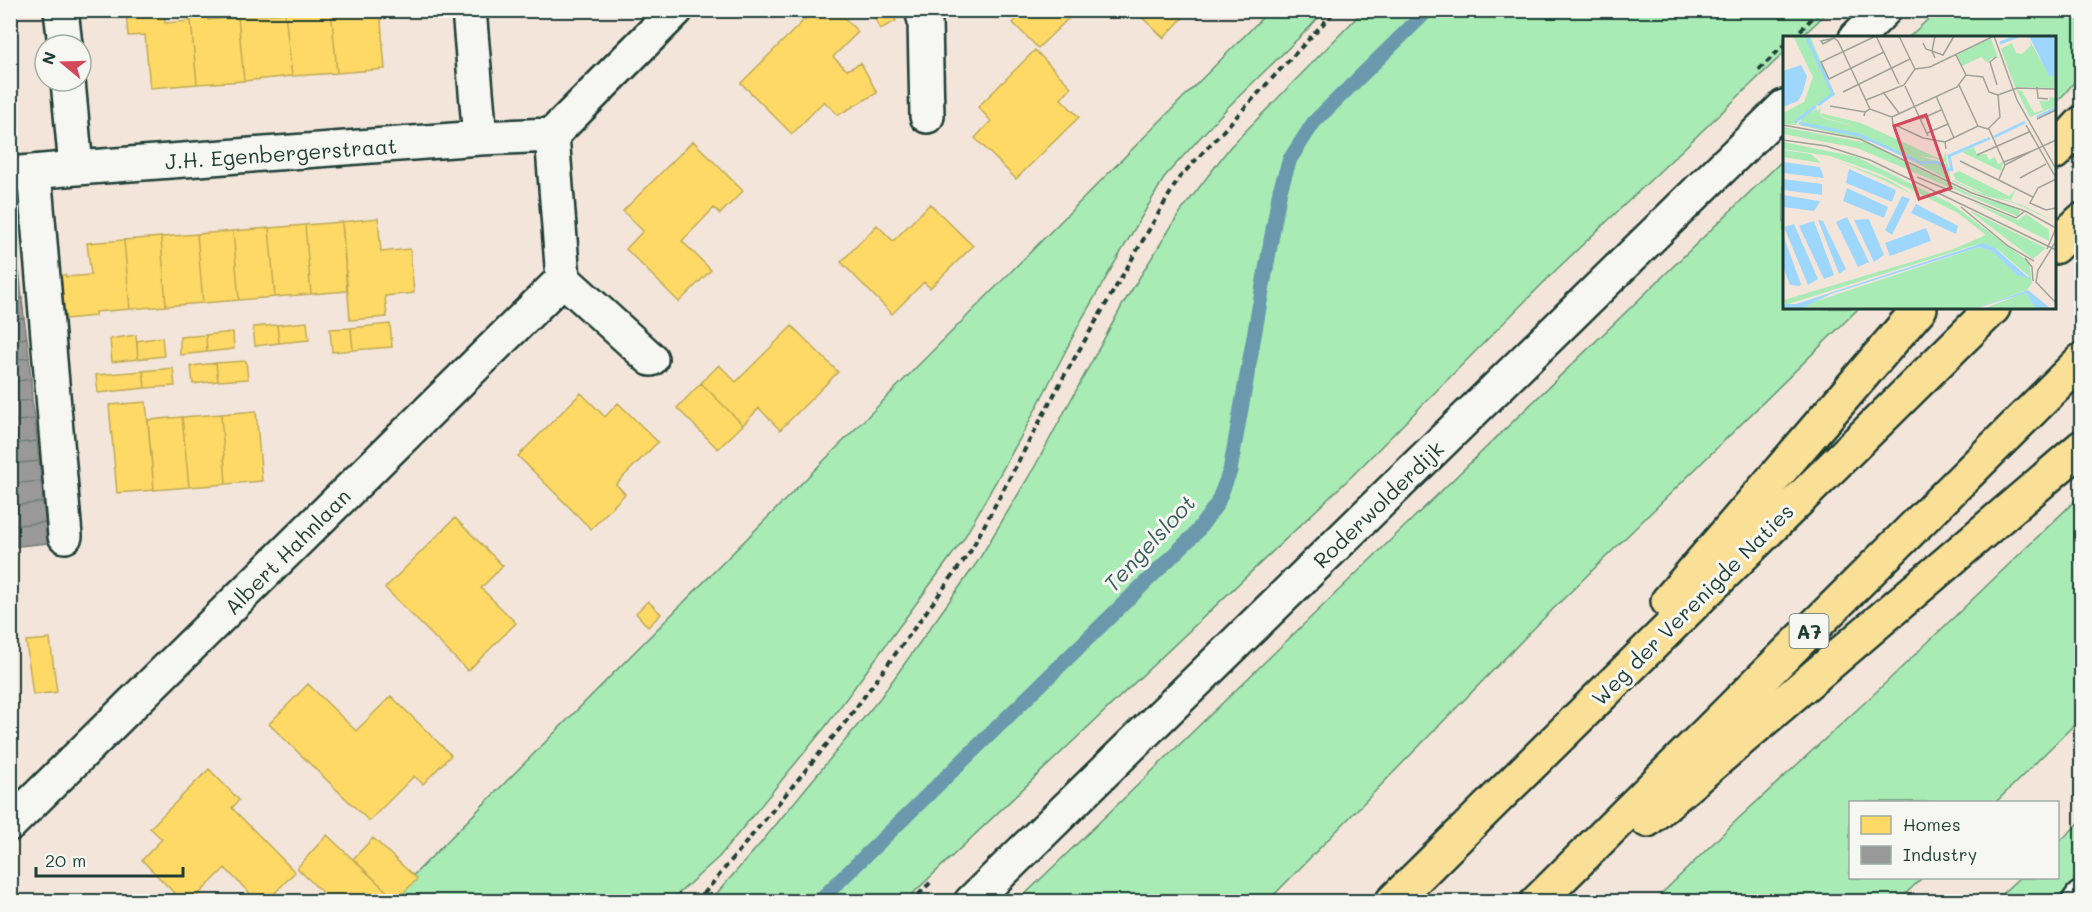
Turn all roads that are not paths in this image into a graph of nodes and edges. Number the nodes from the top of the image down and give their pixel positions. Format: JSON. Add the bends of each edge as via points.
{"nodes":[{"id":1,"x":62,"y":10,"type":"edge"},
{"id":2,"x":469,"y":10,"type":"edge"},
{"id":3,"x":676,"y":10,"type":"edge"},
{"id":4,"x":922,"y":10,"type":"edge"},
{"id":5,"x":1884,"y":10,"type":"edge"},
{"id":6,"x":64,"y":33,"type":"edge"},
{"id":7,"x":1858,"y":36,"type":"edge"},
{"id":8,"x":69,"y":93,"type":"edge"},
{"id":9,"x":1783,"y":109,"type":"edge"},
{"id":10,"x":927,"y":116,"type":"dead end"},
{"id":11,"x":2082,"y":123,"type":"edge"},
{"id":12,"x":552,"y":135,"type":"junction"},
{"id":13,"x":480,"y":138,"type":"junction"},
{"id":14,"x":2056,"y":152,"type":"edge"},
{"id":15,"x":76,"y":168,"type":"junction"},
{"id":16,"x":22,"y":173,"type":"edge"},
{"id":17,"x":2082,"y":220,"type":"edge"},
{"id":18,"x":2056,"y":246,"type":"edge"},
{"id":19,"x":563,"y":279,"type":"junction"},
{"id":20,"x":1919,"y":309,"type":"edge"},
{"id":21,"x":1992,"y":309,"type":"edge"},
{"id":22,"x":651,"y":359,"type":"dead end"},
{"id":23,"x":2082,"y":360,"type":"edge"},
{"id":24,"x":2082,"y":447,"type":"edge"},
{"id":25,"x":65,"y":536,"type":"dead end"},
{"id":26,"x":1516,"y":778,"type":"junction"},
{"id":27,"x":10,"y":824,"type":"edge"},
{"id":28,"x":2082,"y":898,"type":"edge"},
{"id":29,"x":971,"y":902,"type":"edge"},
{"id":30,"x":1392,"y":902,"type":"edge"},
{"id":31,"x":1537,"y":902,"type":"edge"},
{"id":32,"x":1552,"y":902,"type":"edge"},
{"id":33,"x":2079,"y":902,"type":"edge"}],
"edges":[{"from":1,"to":6,"type":"street"},
{"from":2,"to":13,"type":"street"},
{"from":3,"to":12,"type":"street"},
{"from":4,"to":10,"type":"street"},
{"from":5,"to":7,"type":"street"},
{"from":8,"to":15,"type":"street"},
{"from":9,"to":29,"type":"street","name":"Roderwolderdijk"},
{"from":11,"to":14,"type":"highway"},
{"from":12,"to":13,"type":"street","name":"J.H. Egenbergerstraat"},
{"from":12,"to":19,"type":"street"},
{"from":13,"to":15,"type":"street","name":"J.H. Egenbergerstraat"},
{"from":15,"to":16,"type":"street","name":"J.H. Egenbergerstraat"},
{"from":16,"to":25,"type":"street"},
{"from":17,"to":18,"type":"highway"},
{"from":19,"to":22,"type":"street"},
{"from":19,"to":27,"type":"street","name":"Albert Hahnlaan"},
{"from":20,"to":26,"type":"highway"},
{"from":21,"to":26,"type":"highway","name":"Weg der Verenigde Naties"},
{"from":23,"to":31,"type":"highway","number":"A7"},
{"from":24,"to":32,"type":"highway","number":"A7"},
{"from":26,"to":30,"type":"highway","name":"Weg der Verenigde Naties"},
{"from":28,"to":33,"type":"street"}]}
